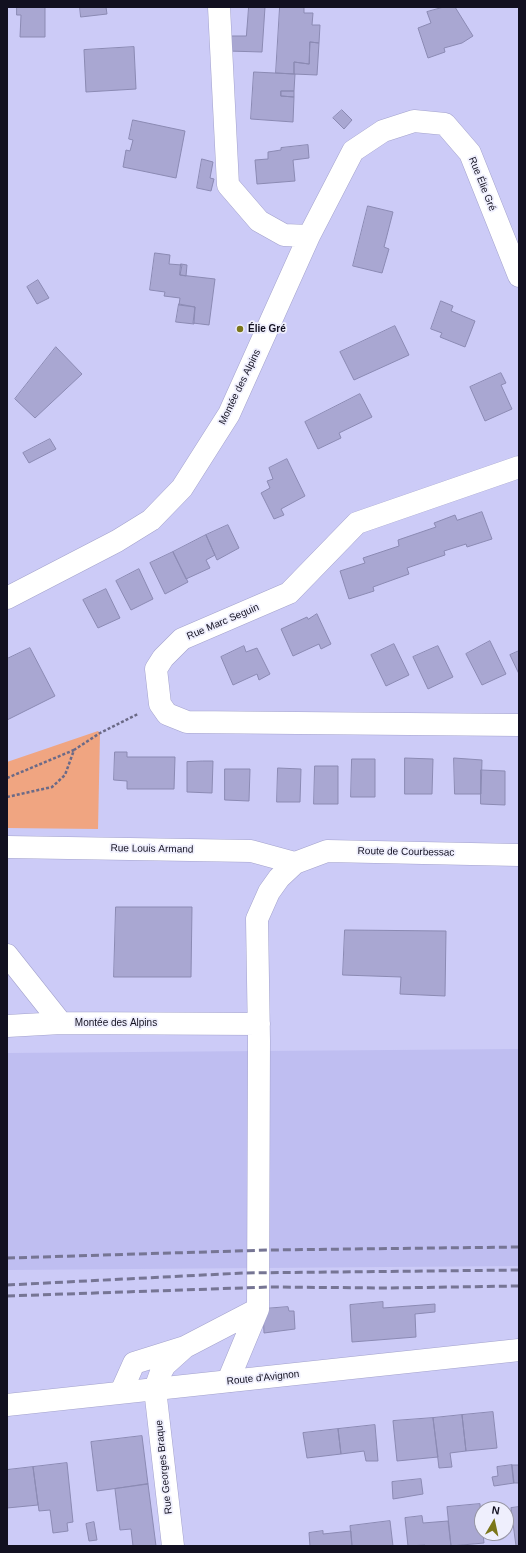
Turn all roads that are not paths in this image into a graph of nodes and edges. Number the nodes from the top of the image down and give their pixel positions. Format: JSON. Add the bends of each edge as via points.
{"nodes":[{"id":1,"x":219,"y":7,"type":"edge"},
{"id":2,"x":309,"y":236,"type":"junction"},
{"id":3,"x":519,"y":276,"type":"edge"},
{"id":4,"x":519,"y":467,"type":"edge"},
{"id":5,"x":7,"y":598,"type":"edge"},
{"id":6,"x":519,"y":725,"type":"edge"},
{"id":7,"x":7,"y":847,"type":"edge"},
{"id":8,"x":519,"y":855,"type":"edge"},
{"id":9,"x":295,"y":864,"type":"junction"},
{"id":10,"x":7,"y":955,"type":"edge"},
{"id":11,"x":61,"y":1023,"type":"junction"},
{"id":12,"x":259,"y":1024,"type":"junction"},
{"id":13,"x":7,"y":1026,"type":"edge"},
{"id":14,"x":258,"y":1309,"type":"junction"},
{"id":15,"x":185,"y":1347,"type":"junction"},
{"id":16,"x":519,"y":1350,"type":"edge"},
{"id":17,"x":228,"y":1381,"type":"junction"},
{"id":18,"x":155,"y":1389,"type":"junction"},
{"id":19,"x":121,"y":1392,"type":"junction"},
{"id":20,"x":7,"y":1405,"type":"edge"},
{"id":21,"x":173,"y":1546,"type":"edge"}],
"edges":[{"from":1,"to":2,"type":"street","via":[[228,185],[259,221],[284,235]]},
{"from":2,"to":3,"type":"street","name":"Rue Élie Gré","via":[[353,151],[383,131],[414,121],[445,124],[470,153]]},
{"from":2,"to":5,"type":"street","name":"Montée des Alpins","via":[[229,414],[182,488],[146,524],[117,542]]},
{"from":4,"to":6,"type":"street","name":"Rue Marc Seguin","via":[[357,523],[289,593],[182,639],[156,669],[160,704],[167,714],[187,722]]},
{"from":7,"to":9,"type":"street","name":"Rue Louis Armand","via":[[251,851]]},
{"from":8,"to":9,"type":"street","name":"Route de Courbessac","via":[[327,851]]},
{"from":9,"to":12,"type":"street","name":"Route de Courbessac","via":[[279,878],[269,892],[257,919]]},
{"from":10,"to":11,"type":"street","name":"Montée des Alpins"},
{"from":11,"to":12,"type":"street","name":"Montée des Alpins"},
{"from":11,"to":13,"type":"street"},
{"from":12,"to":14,"type":"street","name":"Route de Courbessac"},
{"from":14,"to":15,"type":"street"},
{"from":14,"to":17,"type":"street"},
{"from":15,"to":18,"type":"street","via":[[165,1365]]},
{"from":15,"to":19,"type":"street","via":[[134,1363]]},
{"from":16,"to":17,"type":"street","name":"Route d'Avignon"},
{"from":17,"to":18,"type":"street","name":"Route d'Avignon"},
{"from":18,"to":19,"type":"street","name":"Route d'Avignon"},
{"from":18,"to":21,"type":"street","name":"Rue Georges Braque"},
{"from":19,"to":20,"type":"street","name":"Route d'Avignon"}]}
